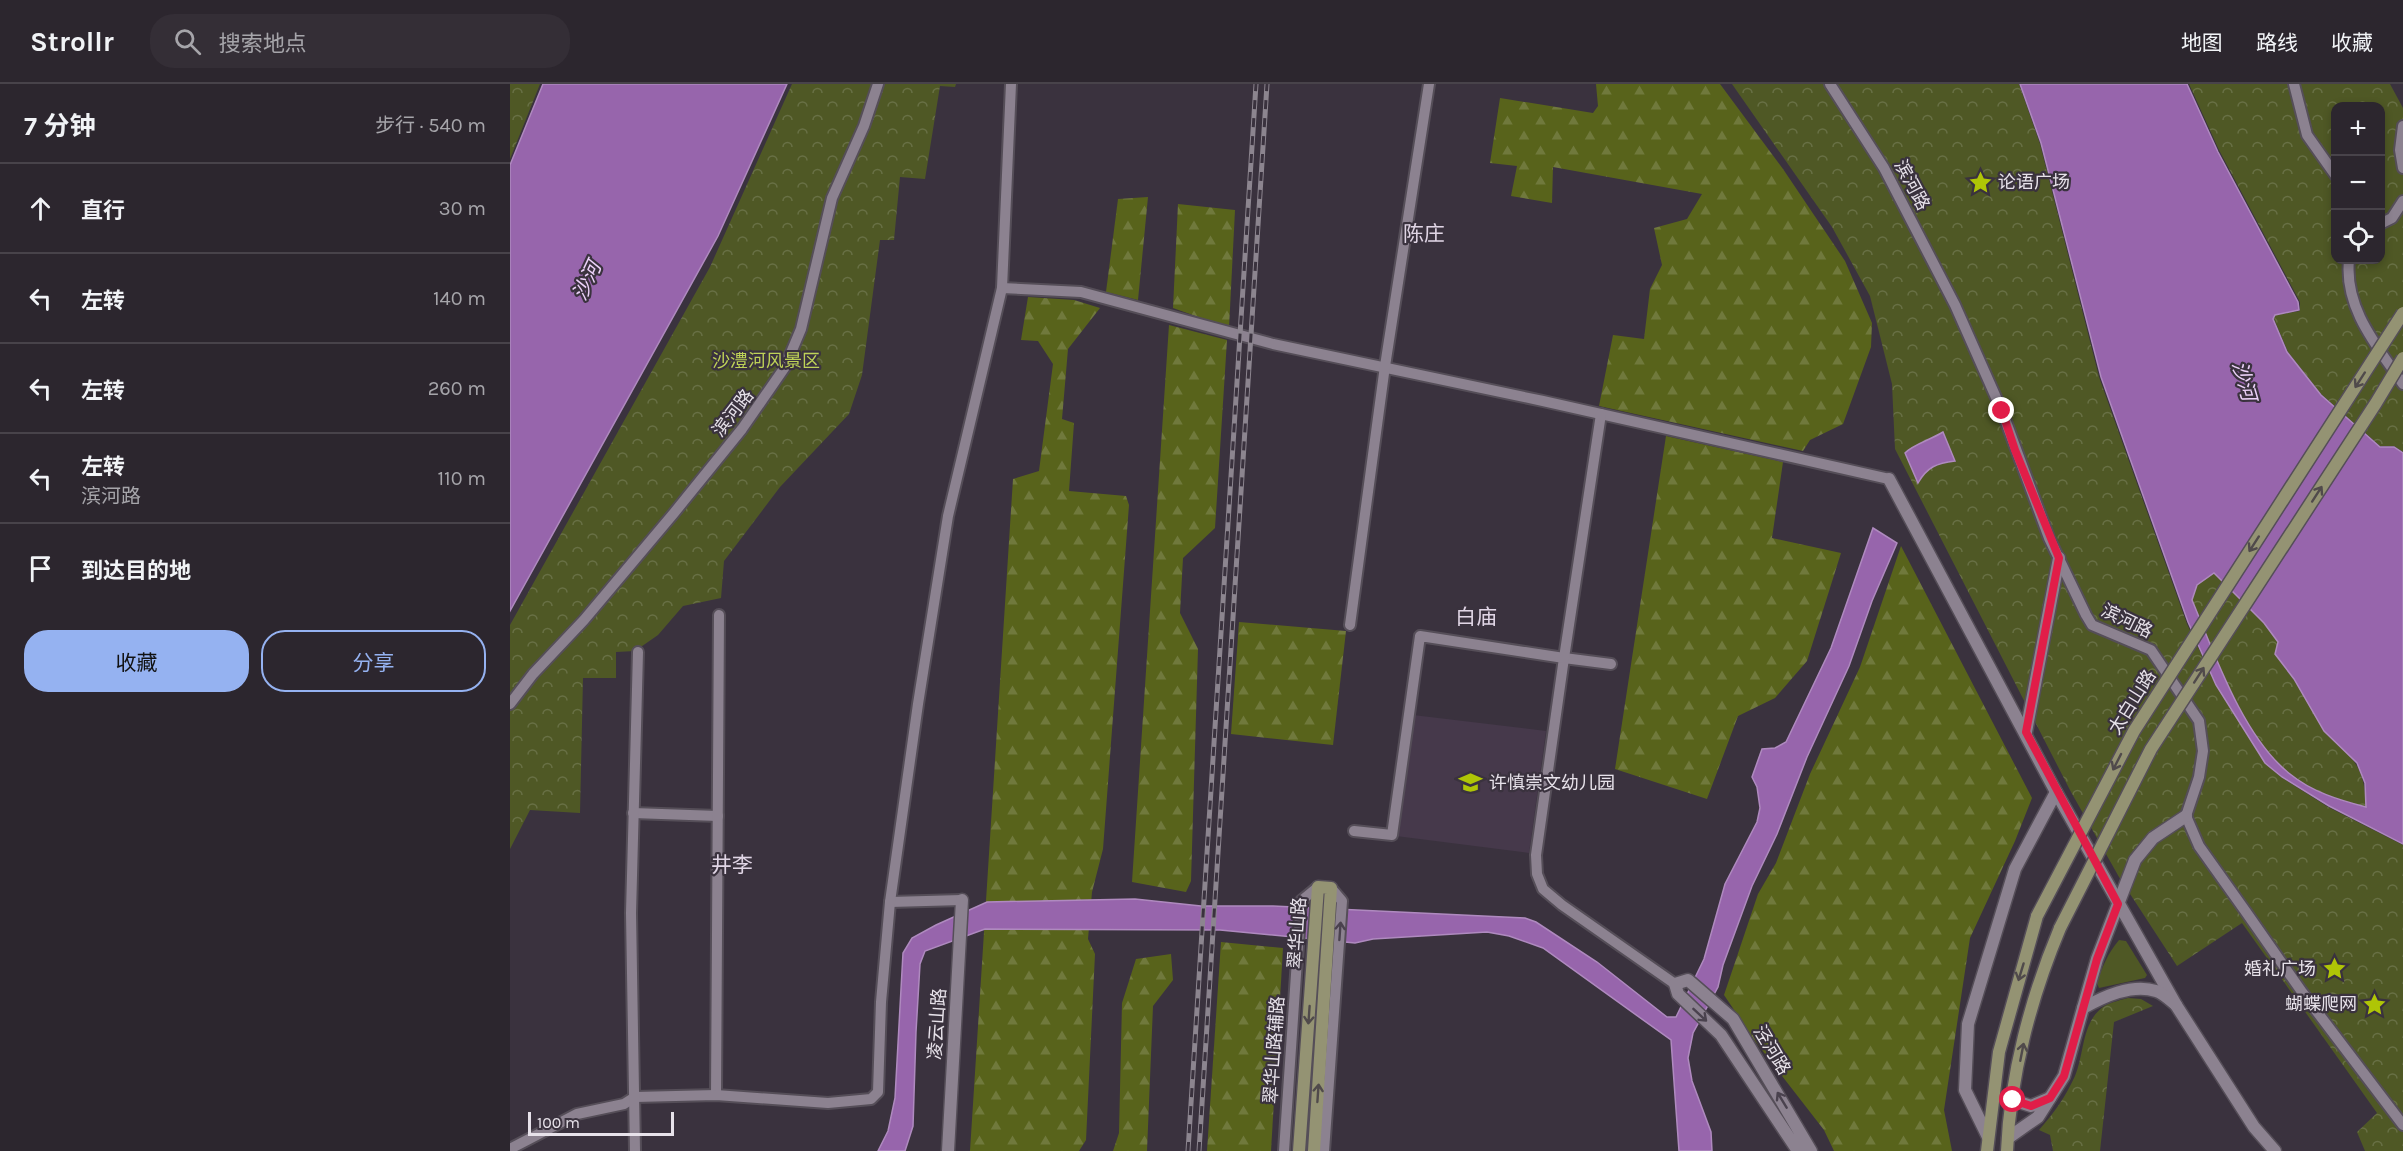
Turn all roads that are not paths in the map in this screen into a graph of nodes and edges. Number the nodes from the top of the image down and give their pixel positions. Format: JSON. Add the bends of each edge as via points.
{"nodes":[{"id":1,"x":878,"y":84,"type":"edge"},
{"id":2,"x":1011,"y":84,"type":"edge"},
{"id":3,"x":1429,"y":84,"type":"edge"},
{"id":4,"x":1830,"y":84,"type":"edge"},
{"id":5,"x":2294,"y":84,"type":"edge"},
{"id":6,"x":2403,"y":126,"type":"edge"},
{"id":7,"x":2403,"y":168,"type":"edge"},
{"id":8,"x":2331,"y":169,"type":"edge"},
{"id":9,"x":2403,"y":201,"type":"edge"},
{"id":10,"x":2385,"y":222,"type":"edge"},
{"id":11,"x":2349,"y":264,"type":"edge"},
{"id":12,"x":1002,"y":288,"type":"junction"},
{"id":13,"x":2403,"y":313,"type":"edge"},
{"id":14,"x":2403,"y":358,"type":"edge"},
{"id":15,"x":1385,"y":366,"type":"junction"},
{"id":16,"x":2403,"y":384,"type":"edge"},
{"id":17,"x":1601,"y":414,"type":"junction"},
{"id":18,"x":1890,"y":479,"type":"joint"},
{"id":19,"x":2059,"y":558,"type":"junction"},
{"id":20,"x":719,"y":615,"type":"dead end"},
{"id":21,"x":1350,"y":625,"type":"dead end"},
{"id":22,"x":638,"y":652,"type":"dead end"},
{"id":23,"x":1564,"y":657,"type":"junction"},
{"id":24,"x":1611,"y":664,"type":"dead end"},
{"id":25,"x":510,"y":704,"type":"edge"},
{"id":26,"x":2026,"y":732,"type":"junction"},
{"id":27,"x":2056,"y":792,"type":"junction"},
{"id":28,"x":633,"y":813,"type":"junction"},
{"id":29,"x":718,"y":816,"type":"junction"},
{"id":30,"x":2186,"y":816,"type":"junction"},
{"id":31,"x":1354,"y":831,"type":"dead end"},
{"id":32,"x":1317,"y":887,"type":"junction"},
{"id":33,"x":890,"y":902,"type":"junction"},
{"id":34,"x":962,"y":902,"type":"joint"},
{"id":35,"x":2118,"y":904,"type":"junction"},
{"id":36,"x":1332,"y":960,"type":"junction"},
{"id":37,"x":1676,"y":989,"type":"junction"},
{"id":38,"x":2176,"y":1005,"type":"junction"},
{"id":39,"x":2083,"y":1008,"type":"junction"},
{"id":40,"x":716,"y":1095,"type":"junction"},
{"id":41,"x":635,"y":1097,"type":"junction"},
{"id":42,"x":2050,"y":1098,"type":"junction"},
{"id":43,"x":2013,"y":1100,"type":"junction"},
{"id":44,"x":2403,"y":1125,"type":"edge"},
{"id":45,"x":1988,"y":1137,"type":"junction"},
{"id":46,"x":2008,"y":1147,"type":"edge"},
{"id":47,"x":510,"y":1149,"type":"edge"},
{"id":48,"x":635,"y":1151,"type":"edge"},
{"id":49,"x":948,"y":1151,"type":"edge"},
{"id":50,"x":1284,"y":1151,"type":"edge"},
{"id":51,"x":1299,"y":1151,"type":"edge"},
{"id":52,"x":1314,"y":1151,"type":"edge"},
{"id":53,"x":1324,"y":1151,"type":"edge"},
{"id":54,"x":1798,"y":1151,"type":"edge"},
{"id":55,"x":1811,"y":1151,"type":"edge"},
{"id":56,"x":1987,"y":1151,"type":"edge"},
{"id":57,"x":2275,"y":1151,"type":"edge"}],
"edges":[{"from":1,"to":25,"type":"street","name":"滨河路","via":[[832,198],[801,329],[785,367],[681,505]]},
{"from":2,"to":12,"type":"street"},
{"from":3,"to":15,"type":"street"},
{"from":4,"to":19,"type":"street","name":"滨河路","via":[[1884,168],[1955,305],[2002,411]]},
{"from":5,"to":8,"type":"street","via":[[2307,135]]},
{"from":6,"to":7,"type":"street"},
{"from":9,"to":10,"type":"street"},
{"from":11,"to":16,"type":"street","via":[[2347,278],[2354,305],[2367,332]]},
{"from":12,"to":15,"type":"street","via":[[1081,292],[1273,344]]},
{"from":12,"to":33,"type":"street","via":[[948,516]]},
{"from":13,"to":45,"type":"main road","name":"太白山路","one_way":true,"bridge":true,"via":[[2134,731],[2037,916],[1999,1052]]},
{"from":43,"to":14,"type":"main road","one_way":true,"bridge":true,"via":[[2026,1030],[2050,952],[2151,749]]},
{"from":15,"to":17,"type":"street"},
{"from":15,"to":21,"type":"street"},
{"from":17,"to":18,"type":"street"},
{"from":17,"to":23,"type":"street"},
{"from":18,"to":26,"type":"street"},
{"from":19,"to":26,"type":"street"},
{"from":19,"to":30,"type":"street","name":"滨河路","via":[[2092,625],[2151,650],[2199,721],[2203,751]]},
{"from":20,"to":29,"type":"street"},
{"from":22,"to":28,"type":"street"},
{"from":23,"to":24,"type":"street"},
{"from":23,"to":31,"type":"street","via":[[1420,636],[1392,836]]},
{"from":23,"to":37,"type":"street","via":[[1536,855],[1537,874],[1543,889],[1562,905]]},
{"from":26,"to":27,"type":"street"},
{"from":27,"to":35,"type":"street"},
{"from":27,"to":45,"type":"street","via":[[2015,869],[1968,1024],[1965,1090]]},
{"from":28,"to":29,"type":"street"},
{"from":28,"to":41,"type":"street"},
{"from":29,"to":40,"type":"street"},
{"from":30,"to":35,"type":"street","via":[[2153,838]]},
{"from":30,"to":44,"type":"street","via":[[2199,846],[2302,992]]},
{"from":36,"to":32,"type":"main road","name":"翠华山路","one_way":true,"via":[[1336,901],[1331,888]]},
{"from":32,"to":50,"type":"street","name":"翠华山路辅路","via":[[1301,901]]},
{"from":32,"to":51,"type":"main road","name":"翠华山路","one_way":true},
{"from":33,"to":34,"type":"street"},
{"from":33,"to":40,"type":"street","via":[[878,1092],[871,1099],[828,1103]]},
{"from":34,"to":49,"type":"street","name":"凌云山路"},
{"from":35,"to":38,"type":"street"},
{"from":35,"to":39,"type":"street"},
{"from":52,"to":36,"type":"main road","name":"翠华山路","one_way":true},
{"from":36,"to":53,"type":"street"},
{"from":37,"to":54,"type":"street","name":"泾河路","one_way":true,"via":[[1721,1035]]},
{"from":55,"to":37,"type":"street","name":"泾河路","one_way":true,"via":[[1733,1019],[1688,980]]},
{"from":38,"to":39,"type":"street","via":[[2158,991],[2143,989],[2107,995]]},
{"from":38,"to":57,"type":"street","via":[[2254,1127]]},
{"from":39,"to":42,"type":"street","via":[[2064,1076]]},
{"from":40,"to":41,"type":"street"},
{"from":41,"to":47,"type":"street","via":[[624,1104],[577,1114]]},
{"from":41,"to":48,"type":"street"},
{"from":42,"to":43,"type":"street","via":[[2031,1106]]},
{"from":42,"to":46,"type":"street","via":[[2038,1117]]},
{"from":43,"to":46,"type":"main road"},
{"from":45,"to":56,"type":"main road","name":"太白山路"}]}
